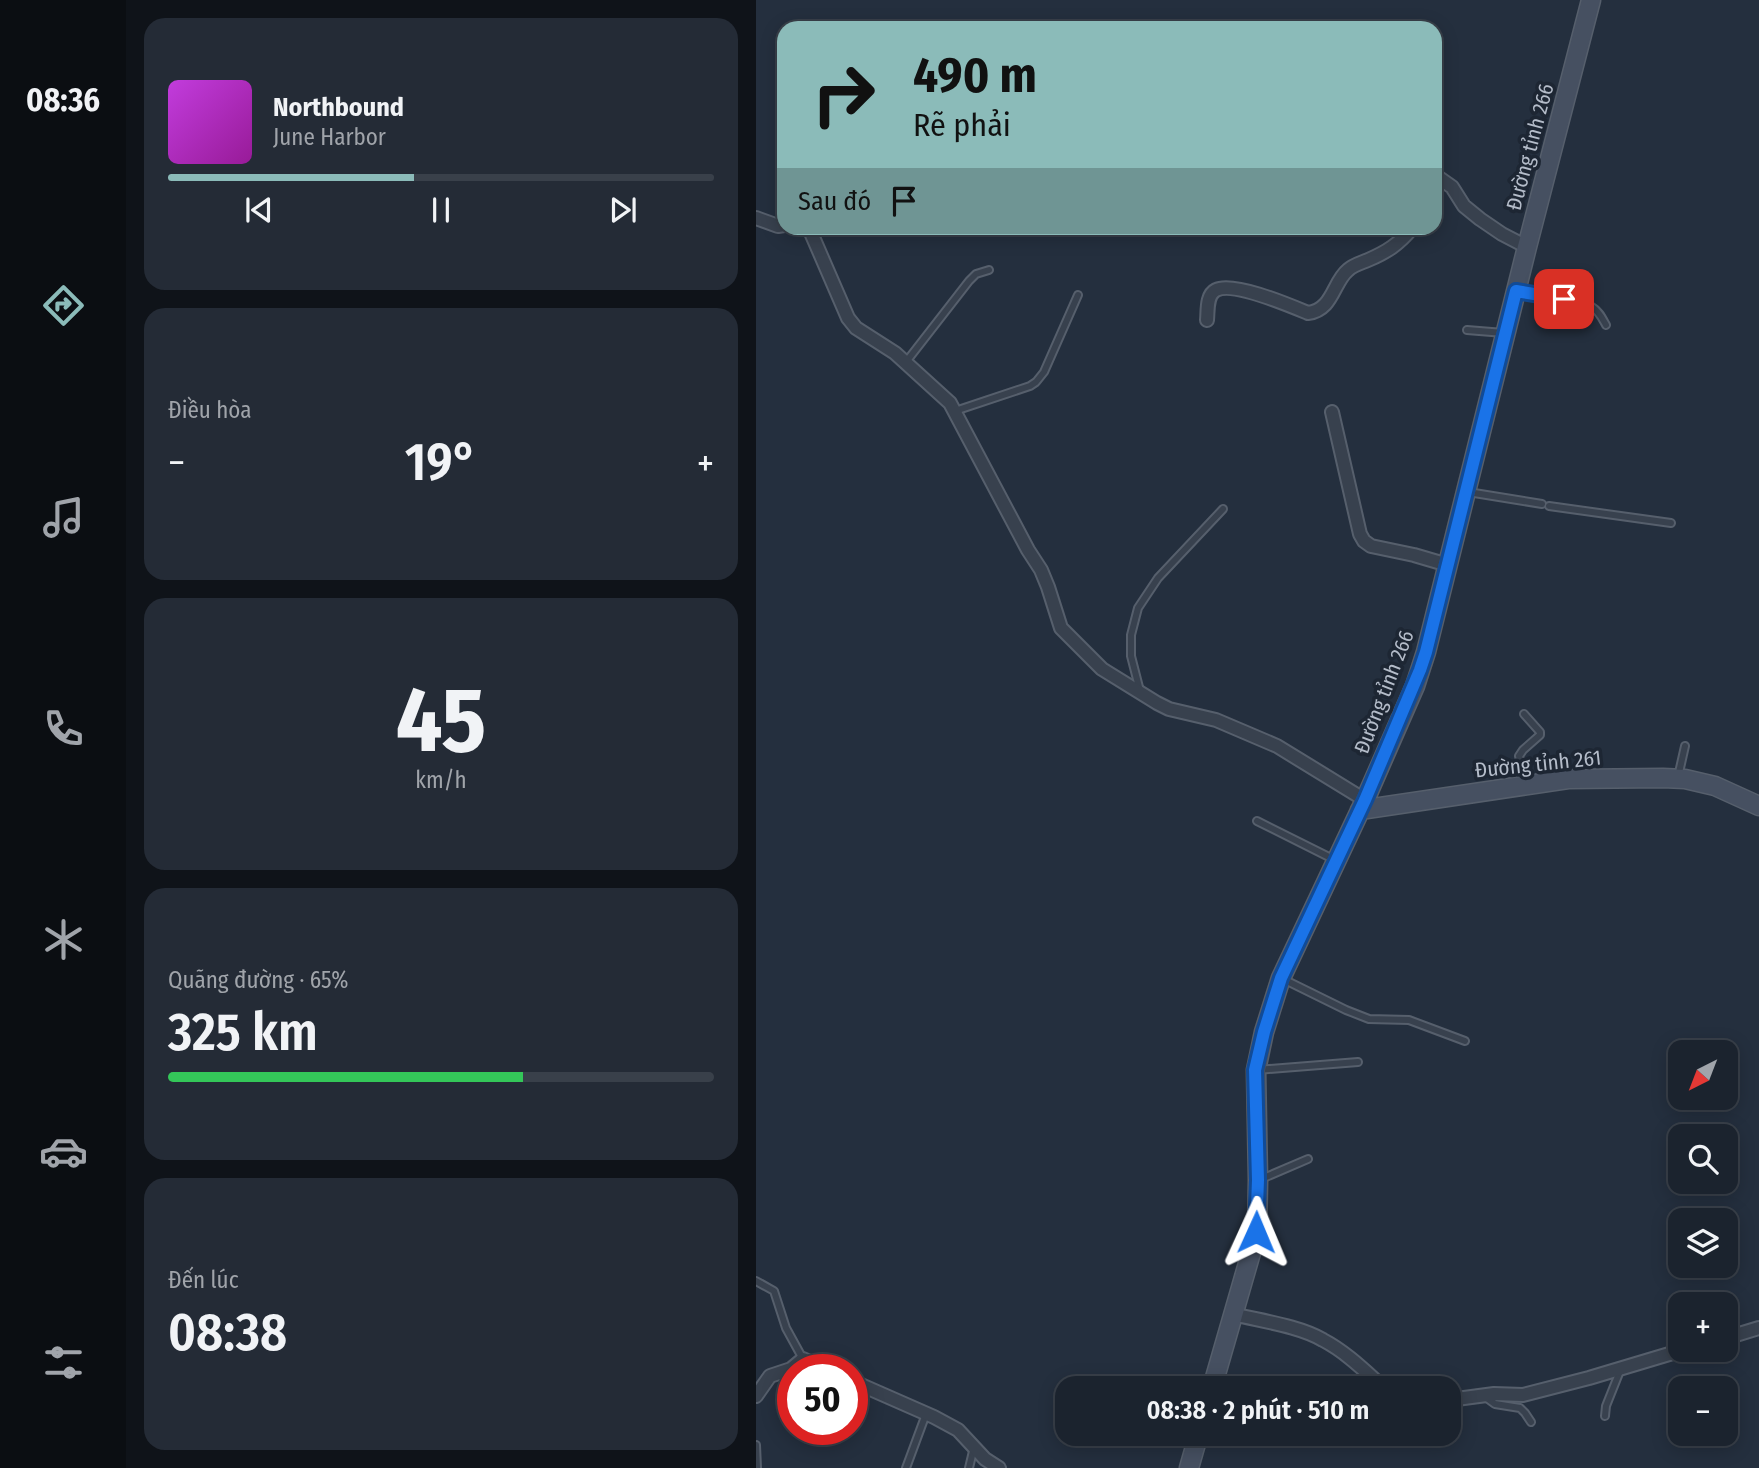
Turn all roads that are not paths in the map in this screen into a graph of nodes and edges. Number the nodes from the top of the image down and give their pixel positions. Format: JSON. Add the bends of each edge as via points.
{"nodes":[{"id":1,"x":1591,"y":0,"type":"edge"},
{"id":2,"x":1442,"y":180,"type":"edge"},
{"id":3,"x":756,"y":218,"type":"edge"},
{"id":4,"x":777,"y":226,"type":"edge"},
{"id":5,"x":812,"y":235,"type":"edge"},
{"id":6,"x":1406,"y":235,"type":"edge"},
{"id":7,"x":1527,"y":247,"type":"junction"},
{"id":8,"x":989,"y":270,"type":"dead end"},
{"id":9,"x":1516,"y":291,"type":"junction"},
{"id":10,"x":1078,"y":295,"type":"dead end"},
{"id":11,"x":1207,"y":320,"type":"dead end"},
{"id":12,"x":1606,"y":325,"type":"dead end"},
{"id":13,"x":1467,"y":330,"type":"dead end"},
{"id":14,"x":1506,"y":334,"type":"junction"},
{"id":15,"x":906,"y":362,"type":"junction"},
{"id":16,"x":955,"y":411,"type":"junction"},
{"id":17,"x":1332,"y":412,"type":"dead end"},
{"id":18,"x":1466,"y":491,"type":"junction"},
{"id":19,"x":1223,"y":509,"type":"dead end"},
{"id":20,"x":1671,"y":523,"type":"dead end"},
{"id":21,"x":1448,"y":565,"type":"junction"},
{"id":22,"x":1140,"y":693,"type":"junction"},
{"id":23,"x":1524,"y":714,"type":"dead end"},
{"id":24,"x":1685,"y":746,"type":"dead end"},
{"id":25,"x":1677,"y":779,"type":"junction"},
{"id":26,"x":1526,"y":785,"type":"junction"},
{"id":27,"x":1363,"y":805,"type":"junction"},
{"id":28,"x":1759,"y":806,"type":"edge"},
{"id":29,"x":1257,"y":821,"type":"dead end"},
{"id":30,"x":1336,"y":861,"type":"junction"},
{"id":31,"x":1281,"y":978,"type":"junction"},
{"id":32,"x":1465,"y":1041,"type":"dead end"},
{"id":33,"x":1359,"y":1062,"type":"dead end"},
{"id":34,"x":1255,"y":1070,"type":"junction"},
{"id":35,"x":1308,"y":1159,"type":"dead end"},
{"id":36,"x":1258,"y":1180,"type":"junction"},
{"id":37,"x":756,"y":1281,"type":"edge"},
{"id":38,"x":1233,"y":1314,"type":"junction"},
{"id":39,"x":1759,"y":1328,"type":"edge"},
{"id":40,"x":1738,"y":1334,"type":"edge"},
{"id":41,"x":800,"y":1354,"type":"edge"},
{"id":42,"x":1668,"y":1354,"type":"edge"},
{"id":43,"x":1620,"y":1369,"type":"junction"},
{"id":44,"x":777,"y":1374,"type":"edge"},
{"id":45,"x":1215,"y":1376,"type":"edge"},
{"id":46,"x":1371,"y":1376,"type":"edge"},
{"id":47,"x":868,"y":1388,"type":"edge"},
{"id":48,"x":1483,"y":1395,"type":"junction"},
{"id":49,"x":756,"y":1396,"type":"edge"},
{"id":50,"x":1461,"y":1398,"type":"edge"},
{"id":51,"x":926,"y":1413,"type":"junction"},
{"id":52,"x":1605,"y":1416,"type":"dead end"},
{"id":53,"x":1531,"y":1422,"type":"dead end"},
{"id":54,"x":756,"y":1445,"type":"edge"},
{"id":55,"x":1195,"y":1446,"type":"edge"},
{"id":56,"x":973,"y":1453,"type":"junction"},
{"id":57,"x":757,"y":1468,"type":"edge"},
{"id":58,"x":906,"y":1468,"type":"edge"},
{"id":59,"x":969,"y":1468,"type":"edge"},
{"id":60,"x":999,"y":1468,"type":"edge"},
{"id":61,"x":1189,"y":1468,"type":"edge"}],
"edges":[{"from":1,"to":7,"type":"main road","name":"Đường tỉnh 266"},
{"from":2,"to":7,"type":"street","via":[[1480,219]]},
{"from":3,"to":4,"type":"street"},
{"from":5,"to":15,"type":"street","via":[[848,318]]},
{"from":6,"to":11,"type":"street","via":[[1387,252],[1349,268],[1315,312],[1220,288],[1209,299]]},
{"from":7,"to":9,"type":"main road","name":"Đường tỉnh 266"},
{"from":8,"to":15,"type":"lane","via":[[968,281]]},
{"from":9,"to":12,"type":"lane","via":[[1592,307]]},
{"from":9,"to":14,"type":"main road","name":"Đường tỉnh 266"},
{"from":10,"to":16,"type":"lane","via":[[1036,382]]},
{"from":13,"to":14,"type":"lane"},
{"from":14,"to":18,"type":"main road","name":"Đường tỉnh 266"},
{"from":15,"to":16,"type":"street"},
{"from":16,"to":22,"type":"street","via":[[1041,569],[1061,628],[1102,669]]},
{"from":17,"to":21,"type":"street","via":[[1364,541],[1371,547]]},
{"from":18,"to":20,"type":"lane"},
{"from":18,"to":21,"type":"main road","name":"Đường tỉnh 266"},
{"from":19,"to":22,"type":"lane","via":[[1158,578],[1138,608],[1131,656]]},
{"from":21,"to":27,"type":"main road","name":"Đường tỉnh 266","via":[[1415,686]]},
{"from":22,"to":27,"type":"street","via":[[1169,709],[1216,720],[1277,746]]},
{"from":23,"to":26,"type":"lane","via":[[1540,732],[1519,756]]},
{"from":24,"to":25,"type":"lane"},
{"from":25,"to":26,"type":"main road","name":"Đường tỉnh 261","via":[[1568,779]]},
{"from":25,"to":28,"type":"main road","name":"Đường tỉnh 261","via":[[1715,786]]},
{"from":26,"to":27,"type":"main road","name":"Đường tỉnh 261"},
{"from":27,"to":30,"type":"main road","name":"Đường tỉnh 266"},
{"from":29,"to":30,"type":"lane"},
{"from":30,"to":31,"type":"main road","name":"Đường tỉnh 266"},
{"from":31,"to":32,"type":"lane","via":[[1369,1019],[1409,1020]]},
{"from":31,"to":34,"type":"main road","name":"Đường tỉnh 266"},
{"from":33,"to":34,"type":"lane"},
{"from":34,"to":36,"type":"main road","name":"Đường tỉnh 266"},
{"from":35,"to":36,"type":"lane"},
{"from":36,"to":38,"type":"main road","name":"Đường tỉnh 266","via":[[1256,1232]]},
{"from":37,"to":41,"type":"lane","via":[[774,1291]]},
{"from":38,"to":45,"type":"main road","name":"Đường tỉnh 266"},
{"from":38,"to":46,"type":"street","via":[[1322,1339]]},
{"from":39,"to":40,"type":"street"},
{"from":42,"to":43,"type":"street"},
{"from":43,"to":48,"type":"street","via":[[1523,1395]]},
{"from":43,"to":52,"type":"lane"},
{"from":44,"to":49,"type":"street","via":[[770,1376]]},
{"from":47,"to":51,"type":"street"},
{"from":48,"to":50,"type":"street"},
{"from":48,"to":53,"type":"lane","via":[[1494,1404],[1520,1408]]},
{"from":51,"to":56,"type":"street","via":[[958,1430]]},
{"from":51,"to":58,"type":"lane"},
{"from":54,"to":57,"type":"lane"},
{"from":55,"to":61,"type":"main road"},
{"from":56,"to":59,"type":"lane"},
{"from":56,"to":60,"type":"street"}]}
